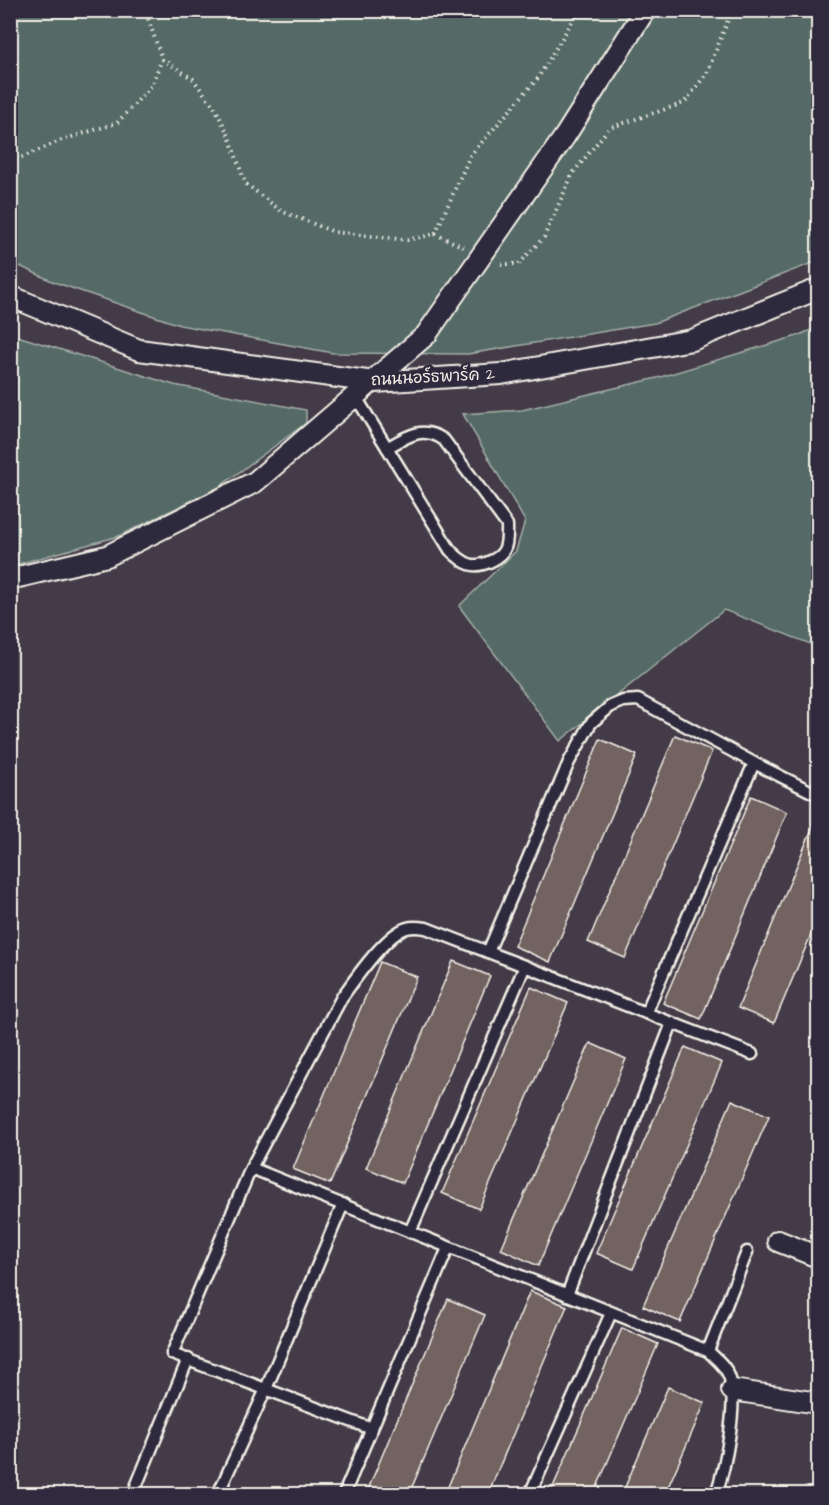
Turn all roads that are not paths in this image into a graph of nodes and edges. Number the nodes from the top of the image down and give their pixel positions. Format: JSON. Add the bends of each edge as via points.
{"nodes":[{"id":1,"x":645,"y":10,"type":"edge"},
{"id":2,"x":819,"y":289,"type":"edge"},
{"id":3,"x":10,"y":296,"type":"edge"},
{"id":4,"x":374,"y":382,"type":"junction"},
{"id":5,"x":356,"y":397,"type":"junction"},
{"id":6,"x":387,"y":448,"type":"junction"},
{"id":7,"x":10,"y":579,"type":"edge"},
{"id":8,"x":754,"y":763,"type":"junction"},
{"id":9,"x":819,"y":795,"type":"edge"},
{"id":10,"x":488,"y":952,"type":"junction"},
{"id":11,"x":525,"y":966,"type":"junction"},
{"id":12,"x":646,"y":1013,"type":"junction"},
{"id":13,"x":672,"y":1023,"type":"junction"},
{"id":14,"x":752,"y":1054,"type":"dead end"},
{"id":15,"x":251,"y":1168,"type":"junction"},
{"id":16,"x":343,"y":1204,"type":"junction"},
{"id":17,"x":410,"y":1232,"type":"junction"},
{"id":18,"x":778,"y":1241,"type":"dead end"},
{"id":19,"x":448,"y":1248,"type":"junction"},
{"id":20,"x":747,"y":1252,"type":"dead end"},
{"id":21,"x":819,"y":1257,"type":"edge"},
{"id":22,"x":567,"y":1295,"type":"junction"},
{"id":23,"x":611,"y":1313,"type":"junction"},
{"id":24,"x":708,"y":1351,"type":"junction"},
{"id":25,"x":188,"y":1359,"type":"junction"},
{"id":26,"x":266,"y":1389,"type":"junction"},
{"id":27,"x":732,"y":1390,"type":"junction"},
{"id":28,"x":819,"y":1403,"type":"edge"},
{"id":29,"x":372,"y":1429,"type":"junction"},
{"id":30,"x":133,"y":1494,"type":"edge"},
{"id":31,"x":218,"y":1494,"type":"edge"},
{"id":32,"x":344,"y":1494,"type":"edge"},
{"id":33,"x":530,"y":1494,"type":"edge"},
{"id":34,"x":716,"y":1494,"type":"edge"}],
"edges":[{"from":1,"to":4,"type":"street","via":[[565,136],[426,335]]},
{"from":2,"to":4,"type":"street","name":"ถนนนอร์ธพาร์ค 2","via":[[692,340],[501,374]]},
{"from":3,"to":4,"type":"street","name":"ถนนนอร์ธพาร์ค 2","via":[[139,350]]},
{"from":4,"to":5,"type":"street"},
{"from":5,"to":6,"type":"lane"},
{"from":5,"to":7,"type":"street","via":[[255,482],[107,556]]},
{"from":6,"to":6,"type":"lane","via":[[460,560],[482,565],[504,550],[507,525],[444,440],[434,433],[418,433]]},
{"from":8,"to":9,"type":"lane"},
{"from":8,"to":10,"type":"lane","via":[[638,700],[611,706],[591,723],[569,762]]},
{"from":8,"to":12,"type":"lane"},
{"from":10,"to":11,"type":"lane"},
{"from":10,"to":15,"type":"lane","via":[[417,927],[407,928],[387,942],[342,996]]},
{"from":11,"to":12,"type":"lane"},
{"from":11,"to":17,"type":"lane"},
{"from":12,"to":13,"type":"lane"},
{"from":13,"to":14,"type":"lane"},
{"from":13,"to":22,"type":"lane"},
{"from":15,"to":16,"type":"lane"},
{"from":15,"to":25,"type":"lane","via":[[172,1354]]},
{"from":16,"to":17,"type":"lane"},
{"from":16,"to":26,"type":"lane"},
{"from":17,"to":19,"type":"lane"},
{"from":18,"to":21,"type":"street"},
{"from":19,"to":22,"type":"lane"},
{"from":19,"to":29,"type":"lane"},
{"from":20,"to":24,"type":"lane"},
{"from":22,"to":23,"type":"lane"},
{"from":23,"to":24,"type":"lane"},
{"from":23,"to":33,"type":"lane"},
{"from":24,"to":27,"type":"lane","via":[[724,1366]]},
{"from":25,"to":26,"type":"lane"},
{"from":25,"to":30,"type":"lane"},
{"from":26,"to":29,"type":"lane"},
{"from":26,"to":31,"type":"lane"},
{"from":27,"to":28,"type":"street"},
{"from":27,"to":34,"type":"lane","via":[[727,1452]]},
{"from":29,"to":32,"type":"lane"}]}
